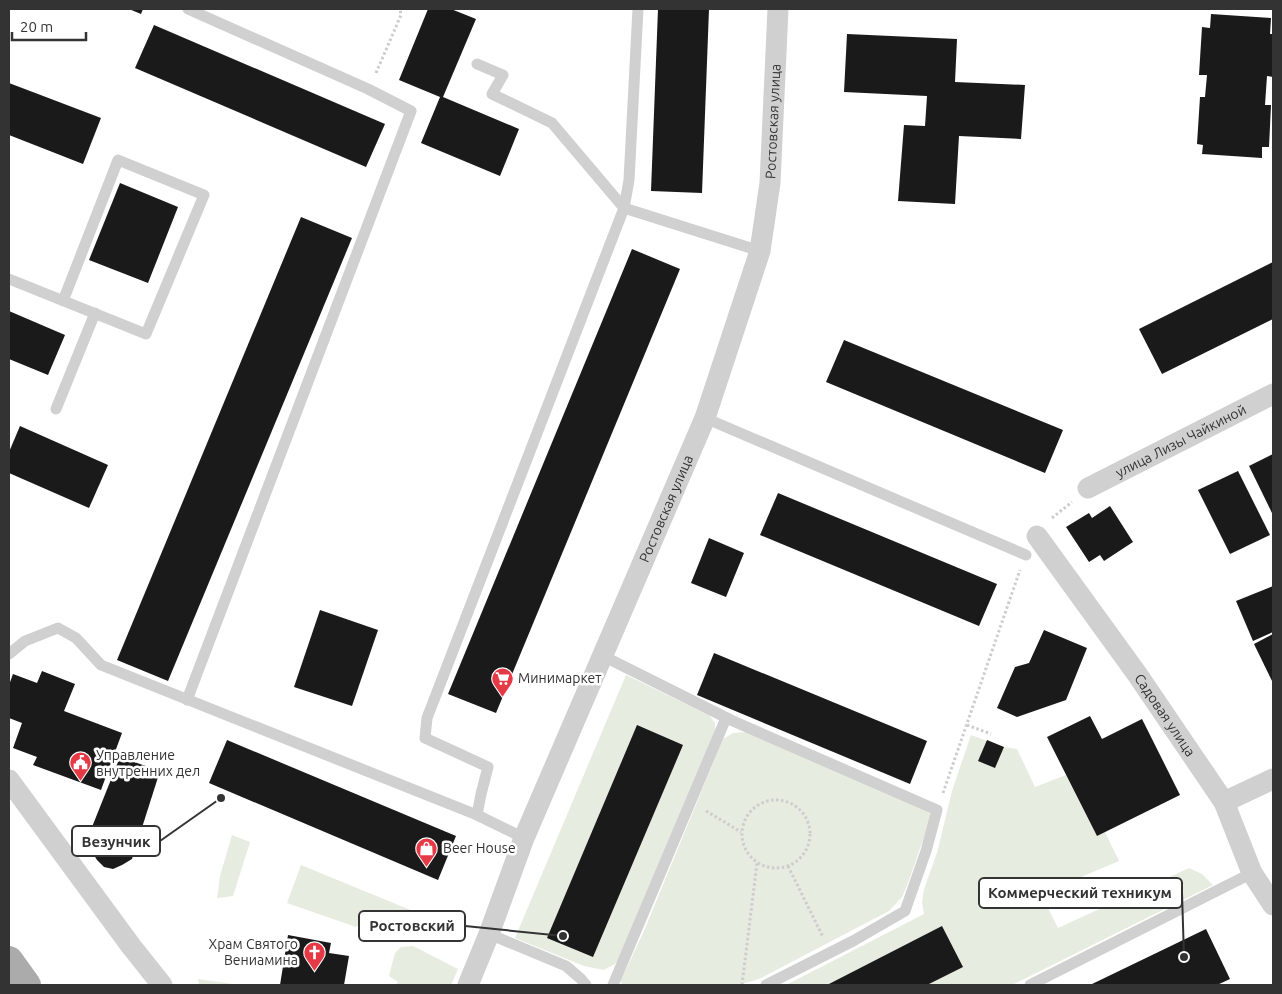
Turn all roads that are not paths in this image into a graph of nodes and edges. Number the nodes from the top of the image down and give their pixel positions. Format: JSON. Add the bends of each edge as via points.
{"nodes":[{"id":1,"x":188,"y":9,"type":"edge"},
{"id":2,"x":638,"y":9,"type":"edge"},
{"id":3,"x":778,"y":9,"type":"edge"},
{"id":4,"x":477,"y":64,"type":"dead end"},
{"id":5,"x":624,"y":208,"type":"junction"},
{"id":6,"x":760,"y":251,"type":"junction"},
{"id":7,"x":9,"y":279,"type":"edge"},
{"id":8,"x":63,"y":301,"type":"junction"},
{"id":9,"x":95,"y":313,"type":"junction"},
{"id":10,"x":1273,"y":394,"type":"edge"},
{"id":11,"x":56,"y":408,"type":"dead end"},
{"id":12,"x":705,"y":418,"type":"junction"},
{"id":13,"x":1088,"y":488,"type":"road end"},
{"id":14,"x":1037,"y":536,"type":"road end"},
{"id":15,"x":1026,"y":554,"type":"road end"},
{"id":16,"x":9,"y":654,"type":"edge"},
{"id":17,"x":603,"y":656,"type":"junction"},
{"id":18,"x":187,"y":700,"type":"junction"},
{"id":19,"x":726,"y":718,"type":"junction"},
{"id":20,"x":1273,"y":779,"type":"edge"},
{"id":21,"x":9,"y":780,"type":"edge"},
{"id":22,"x":1224,"y":802,"type":"junction"},
{"id":23,"x":477,"y":815,"type":"junction"},
{"id":24,"x":524,"y":838,"type":"junction"},
{"id":25,"x":1252,"y":873,"type":"junction"},
{"id":26,"x":1273,"y":905,"type":"edge"},
{"id":27,"x":489,"y":934,"type":"junction"},
{"id":28,"x":9,"y":960,"type":"edge"},
{"id":29,"x":27,"y":985,"type":"edge"},
{"id":30,"x":162,"y":985,"type":"edge"},
{"id":31,"x":468,"y":985,"type":"edge"},
{"id":32,"x":586,"y":985,"type":"edge"},
{"id":33,"x":613,"y":985,"type":"edge"},
{"id":34,"x":766,"y":985,"type":"edge"},
{"id":35,"x":1030,"y":985,"type":"edge"}],
"edges":[{"from":1,"to":18,"type":"lane","via":[[411,111]]},
{"from":2,"to":5,"type":"lane","via":[[629,180]]},
{"from":3,"to":6,"type":"street","name":"Ростовская улица","via":[[770,183]]},
{"from":4,"to":5,"type":"lane","via":[[503,75],[492,94],[552,123]]},
{"from":5,"to":6,"type":"lane"},
{"from":5,"to":23,"type":"lane","via":[[427,718],[425,738],[488,766]]},
{"from":6,"to":12,"type":"street","name":"Ростовская улица"},
{"from":7,"to":8,"type":"lane"},
{"from":8,"to":9,"type":"lane"},
{"from":8,"to":9,"type":"lane","via":[[118,160],[204,195],[146,334]]},
{"from":9,"to":11,"type":"lane"},
{"from":10,"to":13,"type":"street","name":"улица Лизы Чайкиной"},
{"from":12,"to":15,"type":"lane"},
{"from":12,"to":17,"type":"street","name":"Ростовская улица"},
{"from":14,"to":22,"type":"street","name":"Садовая улица"},
{"from":16,"to":18,"type":"lane","via":[[25,641],[58,628],[76,638],[101,665]]},
{"from":17,"to":19,"type":"lane"},
{"from":17,"to":24,"type":"street","name":"Ростовская улица"},
{"from":18,"to":23,"type":"lane"},
{"from":19,"to":33,"type":"lane"},
{"from":19,"to":34,"type":"lane","via":[[937,810],[905,911]]},
{"from":20,"to":22,"type":"street"},
{"from":21,"to":30,"type":"street"},
{"from":22,"to":25,"type":"street","name":"Садовая улица"},
{"from":23,"to":24,"type":"lane"},
{"from":24,"to":27,"type":"street","name":"Ростовская улица"},
{"from":25,"to":26,"type":"street","name":"Садовая улица"},
{"from":25,"to":35,"type":"lane"},
{"from":27,"to":31,"type":"street","name":"Ростовская улица"},
{"from":27,"to":32,"type":"lane","via":[[566,966]]},
{"from":28,"to":29,"type":"main road"}]}
